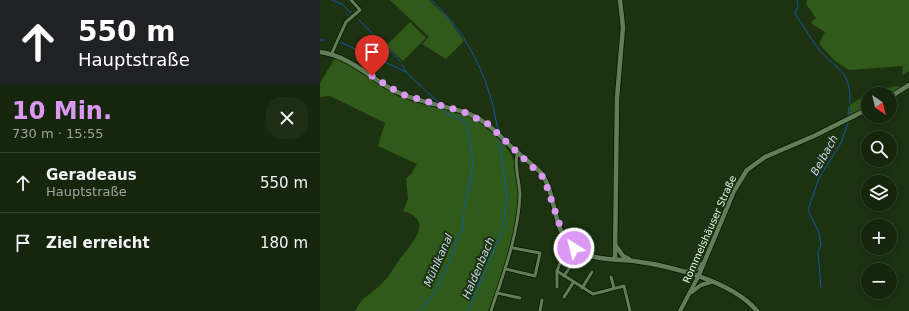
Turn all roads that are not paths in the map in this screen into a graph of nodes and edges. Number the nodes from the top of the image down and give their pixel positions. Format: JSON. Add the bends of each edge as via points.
{"nodes":[{"id":1,"x":352,"y":0,"type":"edge"},
{"id":2,"x":620,"y":0,"type":"edge"},
{"id":3,"x":320,"y":52,"type":"edge"},
{"id":4,"x":331,"y":55,"type":"junction"},
{"id":5,"x":909,"y":85,"type":"edge"},
{"id":6,"x":897,"y":93,"type":"edge"},
{"id":7,"x":861,"y":113,"type":"edge"},
{"id":8,"x":518,"y":153,"type":"junction"},
{"id":9,"x":616,"y":245,"type":"junction"},
{"id":10,"x":512,"y":248,"type":"junction"},
{"id":11,"x":615,"y":259,"type":"junction"},
{"id":12,"x":561,"y":260,"type":"dead end"},
{"id":13,"x":632,"y":261,"type":"junction"},
{"id":14,"x":705,"y":262,"type":"junction"},
{"id":15,"x":572,"y":264,"type":"dead end"},
{"id":16,"x":506,"y":269,"type":"junction"},
{"id":17,"x":557,"y":271,"type":"junction"},
{"id":18,"x":592,"y":272,"type":"dead end"},
{"id":19,"x":686,"y":272,"type":"junction"},
{"id":20,"x":564,"y":276,"type":"junction"},
{"id":21,"x":611,"y":277,"type":"dead end"},
{"id":22,"x":698,"y":277,"type":"junction"},
{"id":23,"x":573,"y":282,"type":"junction"},
{"id":24,"x":711,"y":282,"type":"junction"},
{"id":25,"x":557,"y":287,"type":"dead end"},
{"id":26,"x":582,"y":288,"type":"junction"},
{"id":27,"x":614,"y":288,"type":"junction"},
{"id":28,"x":497,"y":293,"type":"junction"},
{"id":29,"x":689,"y":295,"type":"junction"},
{"id":30,"x":520,"y":298,"type":"dead end"},
{"id":31,"x":564,"y":298,"type":"dead end"},
{"id":32,"x":542,"y":300,"type":"dead end"},
{"id":33,"x":491,"y":311,"type":"edge"},
{"id":34,"x":540,"y":311,"type":"edge"},
{"id":35,"x":630,"y":311,"type":"edge"},
{"id":36,"x":680,"y":311,"type":"edge"},
{"id":37,"x":757,"y":311,"type":"edge"}],
"edges":[{"from":1,"to":4,"type":"street","via":[[360,10],[346,22]]},
{"from":2,"to":9,"type":"main road","via":[[623,27],[617,98]]},
{"from":3,"to":4,"type":"main road"},
{"from":4,"to":8,"type":"main road","via":[[356,65],[401,94],[475,117],[488,124]]},
{"from":5,"to":6,"type":"main road"},
{"from":7,"to":14,"type":"main road","name":"Rommelshäuser Straße","via":[[765,157],[747,170],[734,191]]},
{"from":8,"to":10,"type":"street","via":[[515,160],[520,188],[519,210]]},
{"from":8,"to":11,"type":"main road","via":[[544,178],[567,242],[584,254]]},
{"from":9,"to":11,"type":"main road"},
{"from":9,"to":13,"type":"main road","via":[[623,256]]},
{"from":10,"to":16,"type":"street"},
{"from":10,"to":16,"type":"street","via":[[540,253],[535,276]]},
{"from":11,"to":13,"type":"main road"},
{"from":12,"to":17,"type":"street"},
{"from":13,"to":19,"type":"main road"},
{"from":14,"to":19,"type":"main road","via":[[696,269]]},
{"from":14,"to":22,"type":"main road","name":"Rommelshäuser Straße"},
{"from":15,"to":20,"type":"street"},
{"from":16,"to":28,"type":"street"},
{"from":17,"to":20,"type":"street"},
{"from":17,"to":25,"type":"street"},
{"from":18,"to":26,"type":"street"},
{"from":19,"to":22,"type":"main road"},
{"from":20,"to":23,"type":"street"},
{"from":21,"to":27,"type":"street"},
{"from":22,"to":24,"type":"main road"},
{"from":22,"to":29,"type":"street","name":"Rommelshäuser Straße"},
{"from":23,"to":26,"type":"street"},
{"from":23,"to":31,"type":"street"},
{"from":24,"to":29,"type":"street","via":[[700,284]]},
{"from":24,"to":37,"type":"main road","via":[[737,294]]},
{"from":26,"to":27,"type":"street","via":[[593,294]]},
{"from":27,"to":35,"type":"street","via":[[624,286]]},
{"from":28,"to":30,"type":"street"},
{"from":28,"to":33,"type":"street"},
{"from":29,"to":36,"type":"street","name":"Rommelshäuser Straße"},
{"from":32,"to":34,"type":"street"}]}
